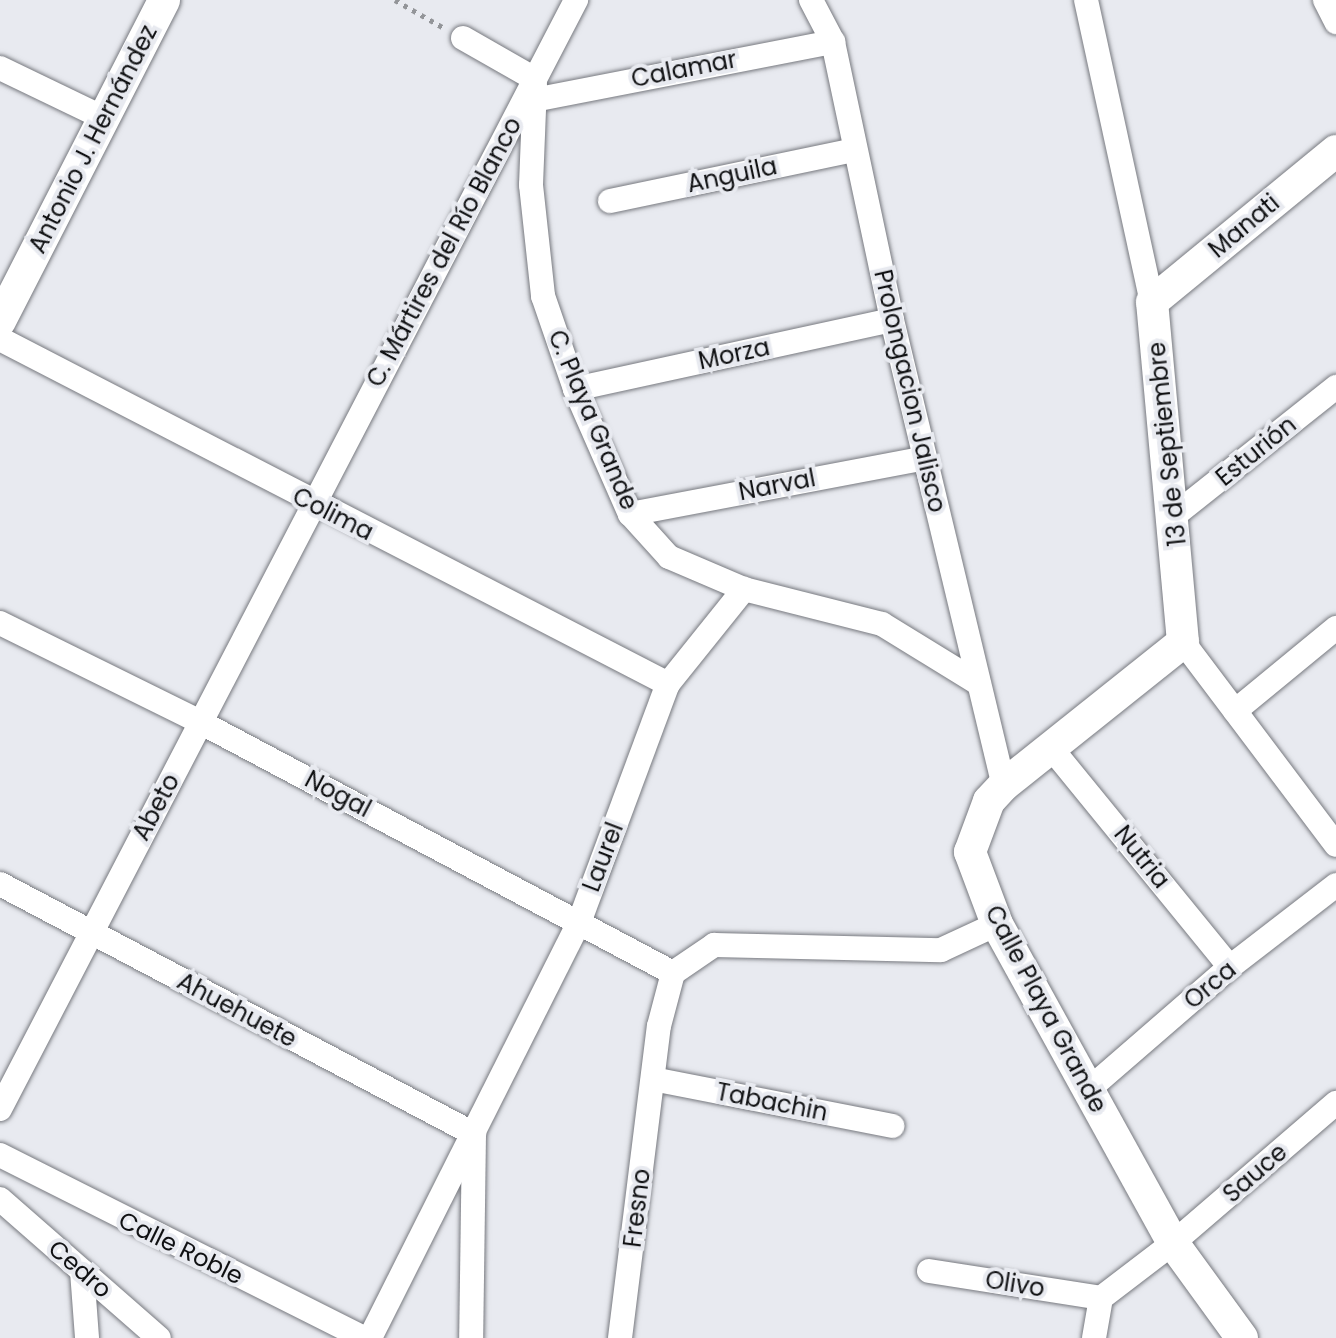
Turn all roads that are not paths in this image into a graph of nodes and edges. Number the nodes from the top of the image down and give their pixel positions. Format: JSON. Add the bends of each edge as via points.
{"nodes":[{"id":1,"x":164,"y":0,"type":"edge"},
{"id":2,"x":576,"y":0,"type":"edge"},
{"id":3,"x":811,"y":0,"type":"edge"},
{"id":4,"x":1086,"y":0,"type":"edge"},
{"id":5,"x":1325,"y":0,"type":"edge"},
{"id":6,"x":1336,"y":22,"type":"edge"},
{"id":7,"x":463,"y":38,"type":"road end"},
{"id":8,"x":833,"y":42,"type":"junction"},
{"id":9,"x":0,"y":68,"type":"edge"},
{"id":10,"x":535,"y":89,"type":"junction"},
{"id":11,"x":102,"y":117,"type":"junction"},
{"id":12,"x":854,"y":150,"type":"junction"},
{"id":13,"x":1336,"y":151,"type":"edge"},
{"id":14,"x":610,"y":201,"type":"dead end"},
{"id":15,"x":1152,"y":302,"type":"junction"},
{"id":16,"x":892,"y":320,"type":"junction"},
{"id":17,"x":0,"y":321,"type":"edge"},
{"id":18,"x":0,"y":339,"type":"edge"},
{"id":19,"x":1336,"y":387,"type":"edge"},
{"id":20,"x":575,"y":389,"type":"junction"},
{"id":21,"x":925,"y":458,"type":"junction"},
{"id":22,"x":311,"y":503,"type":"junction"},
{"id":23,"x":630,"y":514,"type":"junction"},
{"id":24,"x":1175,"y":515,"type":"junction"},
{"id":25,"x":744,"y":589,"type":"junction"},
{"id":26,"x":0,"y":623,"type":"edge"},
{"id":27,"x":1336,"y":628,"type":"edge"},
{"id":28,"x":1183,"y":642,"type":"junction"},
{"id":29,"x":978,"y":683,"type":"junction"},
{"id":30,"x":668,"y":684,"type":"junction"},
{"id":31,"x":1235,"y":711,"type":"junction"},
{"id":32,"x":200,"y":722,"type":"junction"},
{"id":33,"x":1052,"y":749,"type":"junction"},
{"id":34,"x":1004,"y":785,"type":"junction"},
{"id":35,"x":1336,"y":845,"type":"edge"},
{"id":36,"x":0,"y":884,"type":"edge"},
{"id":37,"x":1336,"y":885,"type":"edge"},
{"id":38,"x":580,"y":920,"type":"junction"},
{"id":39,"x":997,"y":924,"type":"junction"},
{"id":40,"x":89,"y":933,"type":"junction"},
{"id":41,"x":1230,"y":967,"type":"junction"},
{"id":42,"x":673,"y":973,"type":"junction"},
{"id":43,"x":653,"y":1079,"type":"junction"},
{"id":44,"x":1088,"y":1090,"type":"junction"},
{"id":45,"x":1336,"y":1103,"type":"edge"},
{"id":46,"x":0,"y":1109,"type":"edge"},
{"id":47,"x":892,"y":1126,"type":"dead end"},
{"id":48,"x":474,"y":1134,"type":"junction"},
{"id":49,"x":0,"y":1155,"type":"edge"},
{"id":50,"x":0,"y":1199,"type":"edge"},
{"id":51,"x":1173,"y":1243,"type":"junction"},
{"id":52,"x":82,"y":1271,"type":"junction"},
{"id":53,"x":929,"y":1271,"type":"dead end"},
{"id":54,"x":1101,"y":1298,"type":"junction"},
{"id":55,"x":87,"y":1338,"type":"edge"},
{"id":56,"x":159,"y":1338,"type":"edge"},
{"id":57,"x":367,"y":1338,"type":"edge"},
{"id":58,"x":471,"y":1338,"type":"edge"},
{"id":59,"x":620,"y":1338,"type":"edge"},
{"id":60,"x":1094,"y":1338,"type":"edge"},
{"id":61,"x":1242,"y":1338,"type":"edge"}],
"edges":[{"from":1,"to":11,"type":"street","name":"Antonio J. Hernández"},
{"from":2,"to":10,"type":"street","name":"C. Mártires del Río Blanco"},
{"from":3,"to":8,"type":"street","name":"Prolongacion Jalisco"},
{"from":4,"to":15,"type":"street","name":"13 de Septiembre"},
{"from":5,"to":6,"type":"street"},
{"from":7,"to":10,"type":"street"},
{"from":8,"to":10,"type":"street","name":"Calamar"},
{"from":8,"to":12,"type":"street","name":"Prolongacion Jalisco"},
{"from":9,"to":11,"type":"street"},
{"from":10,"to":20,"type":"street","name":"C. Playa Grande","via":[[531,185],[543,296]]},
{"from":10,"to":22,"type":"street","name":"C. Mártires del Río Blanco"},
{"from":11,"to":17,"type":"street","name":"Antonio J. Hernández"},
{"from":12,"to":14,"type":"street","name":"Anguila"},
{"from":12,"to":16,"type":"street","name":"Prolongacion Jalisco"},
{"from":13,"to":15,"type":"street","name":"Manati"},
{"from":15,"to":24,"type":"street","name":"13 de Septiembre"},
{"from":16,"to":20,"type":"street","name":"Morza"},
{"from":16,"to":21,"type":"street","name":"Prolongacion Jalisco"},
{"from":18,"to":22,"type":"street","name":"Colima"},
{"from":19,"to":24,"type":"street","name":"Esturión"},
{"from":20,"to":23,"type":"street","name":"C. Playa Grande"},
{"from":21,"to":23,"type":"street","name":"Narval"},
{"from":21,"to":29,"type":"street","name":"Prolongacion Jalisco"},
{"from":22,"to":30,"type":"street","name":"Colima"},
{"from":22,"to":32,"type":"street","name":"Abeto"},
{"from":23,"to":25,"type":"street","name":"C. Playa Grande","via":[[669,557]]},
{"from":24,"to":28,"type":"street","name":"13 de Septiembre"},
{"from":25,"to":29,"type":"street","name":"C. Playa Grande","via":[[882,624]]},
{"from":25,"to":30,"type":"street","name":"Laurel"},
{"from":26,"to":32,"type":"street","name":"Nogal"},
{"from":27,"to":31,"type":"street"},
{"from":28,"to":31,"type":"street"},
{"from":28,"to":33,"type":"street","name":"Calle Playa Grande"},
{"from":29,"to":34,"type":"street","name":"Prolongacion Jalisco"},
{"from":30,"to":38,"type":"street","name":"Laurel"},
{"from":31,"to":35,"type":"street"},
{"from":32,"to":38,"type":"street","name":"Nogal"},
{"from":32,"to":40,"type":"street","name":"Abeto"},
{"from":33,"to":34,"type":"street","name":"Calle Playa Grande"},
{"from":33,"to":41,"type":"street","name":"Nutria"},
{"from":34,"to":39,"type":"street","name":"Calle Playa Grande","via":[[989,801],[970,852]]},
{"from":36,"to":40,"type":"street","name":"Ahuehuete"},
{"from":37,"to":41,"type":"street","name":"Orca"},
{"from":38,"to":42,"type":"street","name":"Nogal"},
{"from":38,"to":48,"type":"street","name":"Laurel"},
{"from":39,"to":42,"type":"street","via":[[941,950],[714,945]]},
{"from":39,"to":44,"type":"street","name":"Calle Playa Grande"},
{"from":40,"to":46,"type":"street","name":"Abeto"},
{"from":40,"to":48,"type":"street","name":"Ahuehuete"},
{"from":41,"to":44,"type":"street","name":"Orca"},
{"from":42,"to":43,"type":"street"},
{"from":43,"to":47,"type":"street","name":"Tabachin"},
{"from":43,"to":59,"type":"street","name":"Fresno"},
{"from":44,"to":51,"type":"street","name":"Calle Playa Grande"},
{"from":45,"to":51,"type":"street","name":"Sauce"},
{"from":48,"to":57,"type":"street","name":"Laurel"},
{"from":48,"to":58,"type":"street","name":"Laurel"},
{"from":49,"to":57,"type":"street","name":"Calle Roble"},
{"from":50,"to":52,"type":"street","name":"Cedro"},
{"from":51,"to":54,"type":"street","name":"Sauce"},
{"from":51,"to":61,"type":"street","name":"Calle Playa Grande"},
{"from":52,"to":55,"type":"street"},
{"from":52,"to":56,"type":"street","name":"Cedro"},
{"from":53,"to":54,"type":"street","name":"Olivo"},
{"from":54,"to":60,"type":"street"}]}
